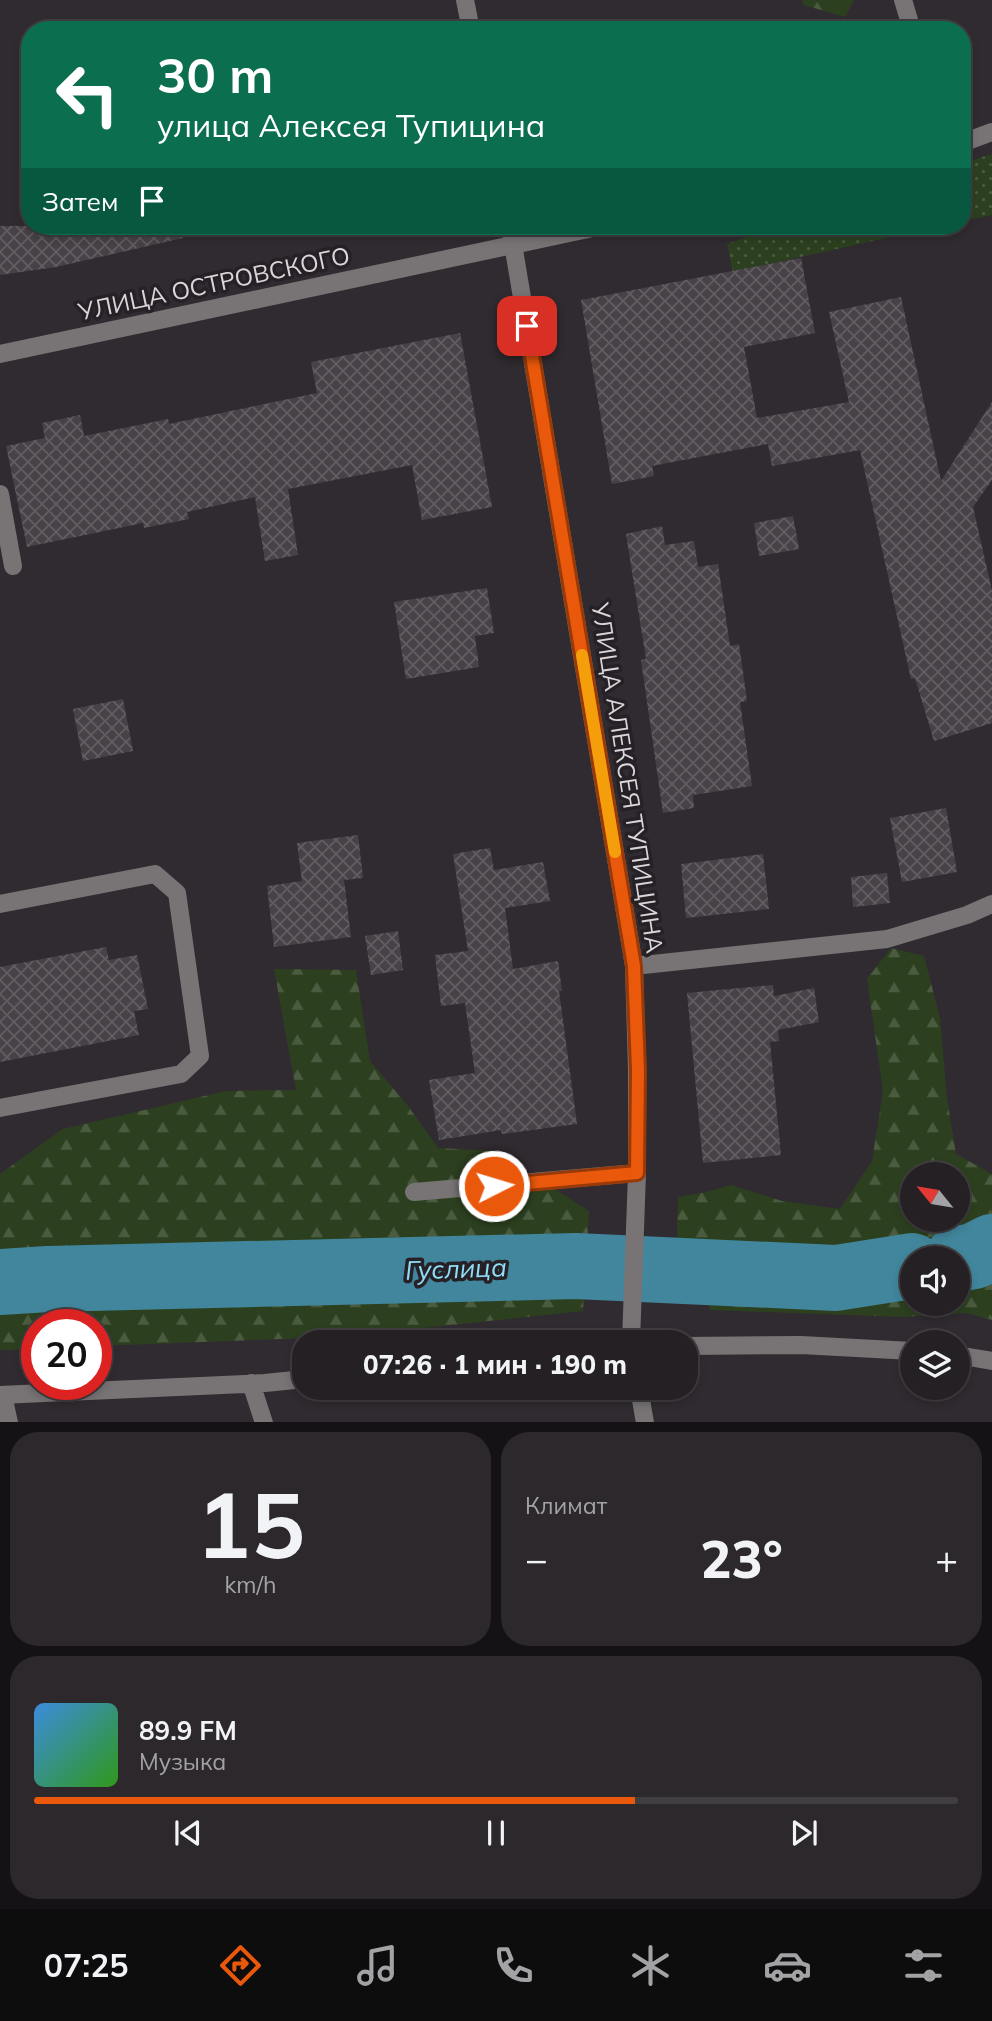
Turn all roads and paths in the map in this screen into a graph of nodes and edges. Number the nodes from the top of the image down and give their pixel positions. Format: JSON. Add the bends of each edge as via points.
{"nodes":[{"id":1,"x":465,"y":0,"type":"edge"},
{"id":2,"x":903,"y":0,"type":"edge"},
{"id":3,"x":469,"y":21,"type":"edge"},
{"id":4,"x":909,"y":21,"type":"edge"},
{"id":5,"x":992,"y":132,"type":"edge"},
{"id":6,"x":971,"y":140,"type":"edge"},
{"id":7,"x":512,"y":235,"type":"edge"},
{"id":8,"x":562,"y":235,"type":"edge"},
{"id":9,"x":514,"y":246,"type":"junction"},
{"id":10,"x":0,"y":354,"type":"edge"},
{"id":11,"x":0,"y":494,"type":"edge"},
{"id":12,"x":13,"y":566,"type":"dead end"},
{"id":13,"x":0,"y":904,"type":"edge"},
{"id":14,"x":992,"y":904,"type":"edge"},
{"id":15,"x":634,"y":966,"type":"junction"},
{"id":16,"x":0,"y":1108,"type":"edge"},
{"id":17,"x":637,"y":1173,"type":"junction"},
{"id":18,"x":414,"y":1192,"type":"dead end"},
{"id":19,"x":631,"y":1330,"type":"edge"},
{"id":20,"x":698,"y":1346,"type":"edge"},
{"id":21,"x":900,"y":1350,"type":"edge"},
{"id":22,"x":970,"y":1357,"type":"edge"},
{"id":23,"x":992,"y":1361,"type":"edge"},
{"id":24,"x":292,"y":1379,"type":"edge"},
{"id":25,"x":251,"y":1383,"type":"junction"},
{"id":26,"x":1,"y":1395,"type":"edge"},
{"id":27,"x":641,"y":1400,"type":"edge"},
{"id":28,"x":9,"y":1422,"type":"edge"},
{"id":29,"x":264,"y":1422,"type":"edge"},
{"id":30,"x":645,"y":1422,"type":"edge"}],
"edges":[{"from":1,"to":3,"type":"street"},
{"from":2,"to":4,"type":"street"},
{"from":5,"to":6,"type":"street"},
{"from":7,"to":9,"type":"street","name":"УЛИЦА АЛЕКСЕЯ ТУПИЦИНА"},
{"from":8,"to":9,"type":"street","name":"УЛИЦА ОСТРОВСКОГО"},
{"from":9,"to":10,"type":"street","name":"УЛИЦА ОСТРОВСКОГО"},
{"from":9,"to":15,"type":"street","name":"УЛИЦА АЛЕКСЕЯ ТУПИЦИНА"},
{"from":11,"to":12,"type":"street"},
{"from":13,"to":16,"type":"street","via":[[155,874],[177,893],[200,1056],[181,1074]]},
{"from":14,"to":15,"type":"street","via":[[887,939]]},
{"from":15,"to":17,"type":"street","name":"УЛИЦА АЛЕКСЕЯ ТУПИЦИНА"},
{"from":17,"to":18,"type":"street"},
{"from":17,"to":19,"type":"street","name":"УЛИЦА АЛЕКСЕЯ ТУПИЦИНА"},
{"from":20,"to":21,"type":"street"},
{"from":22,"to":23,"type":"street"},
{"from":24,"to":25,"type":"street"},
{"from":25,"to":26,"type":"street"},
{"from":25,"to":29,"type":"street"},
{"from":26,"to":28,"type":"street"},
{"from":27,"to":30,"type":"street"}]}
